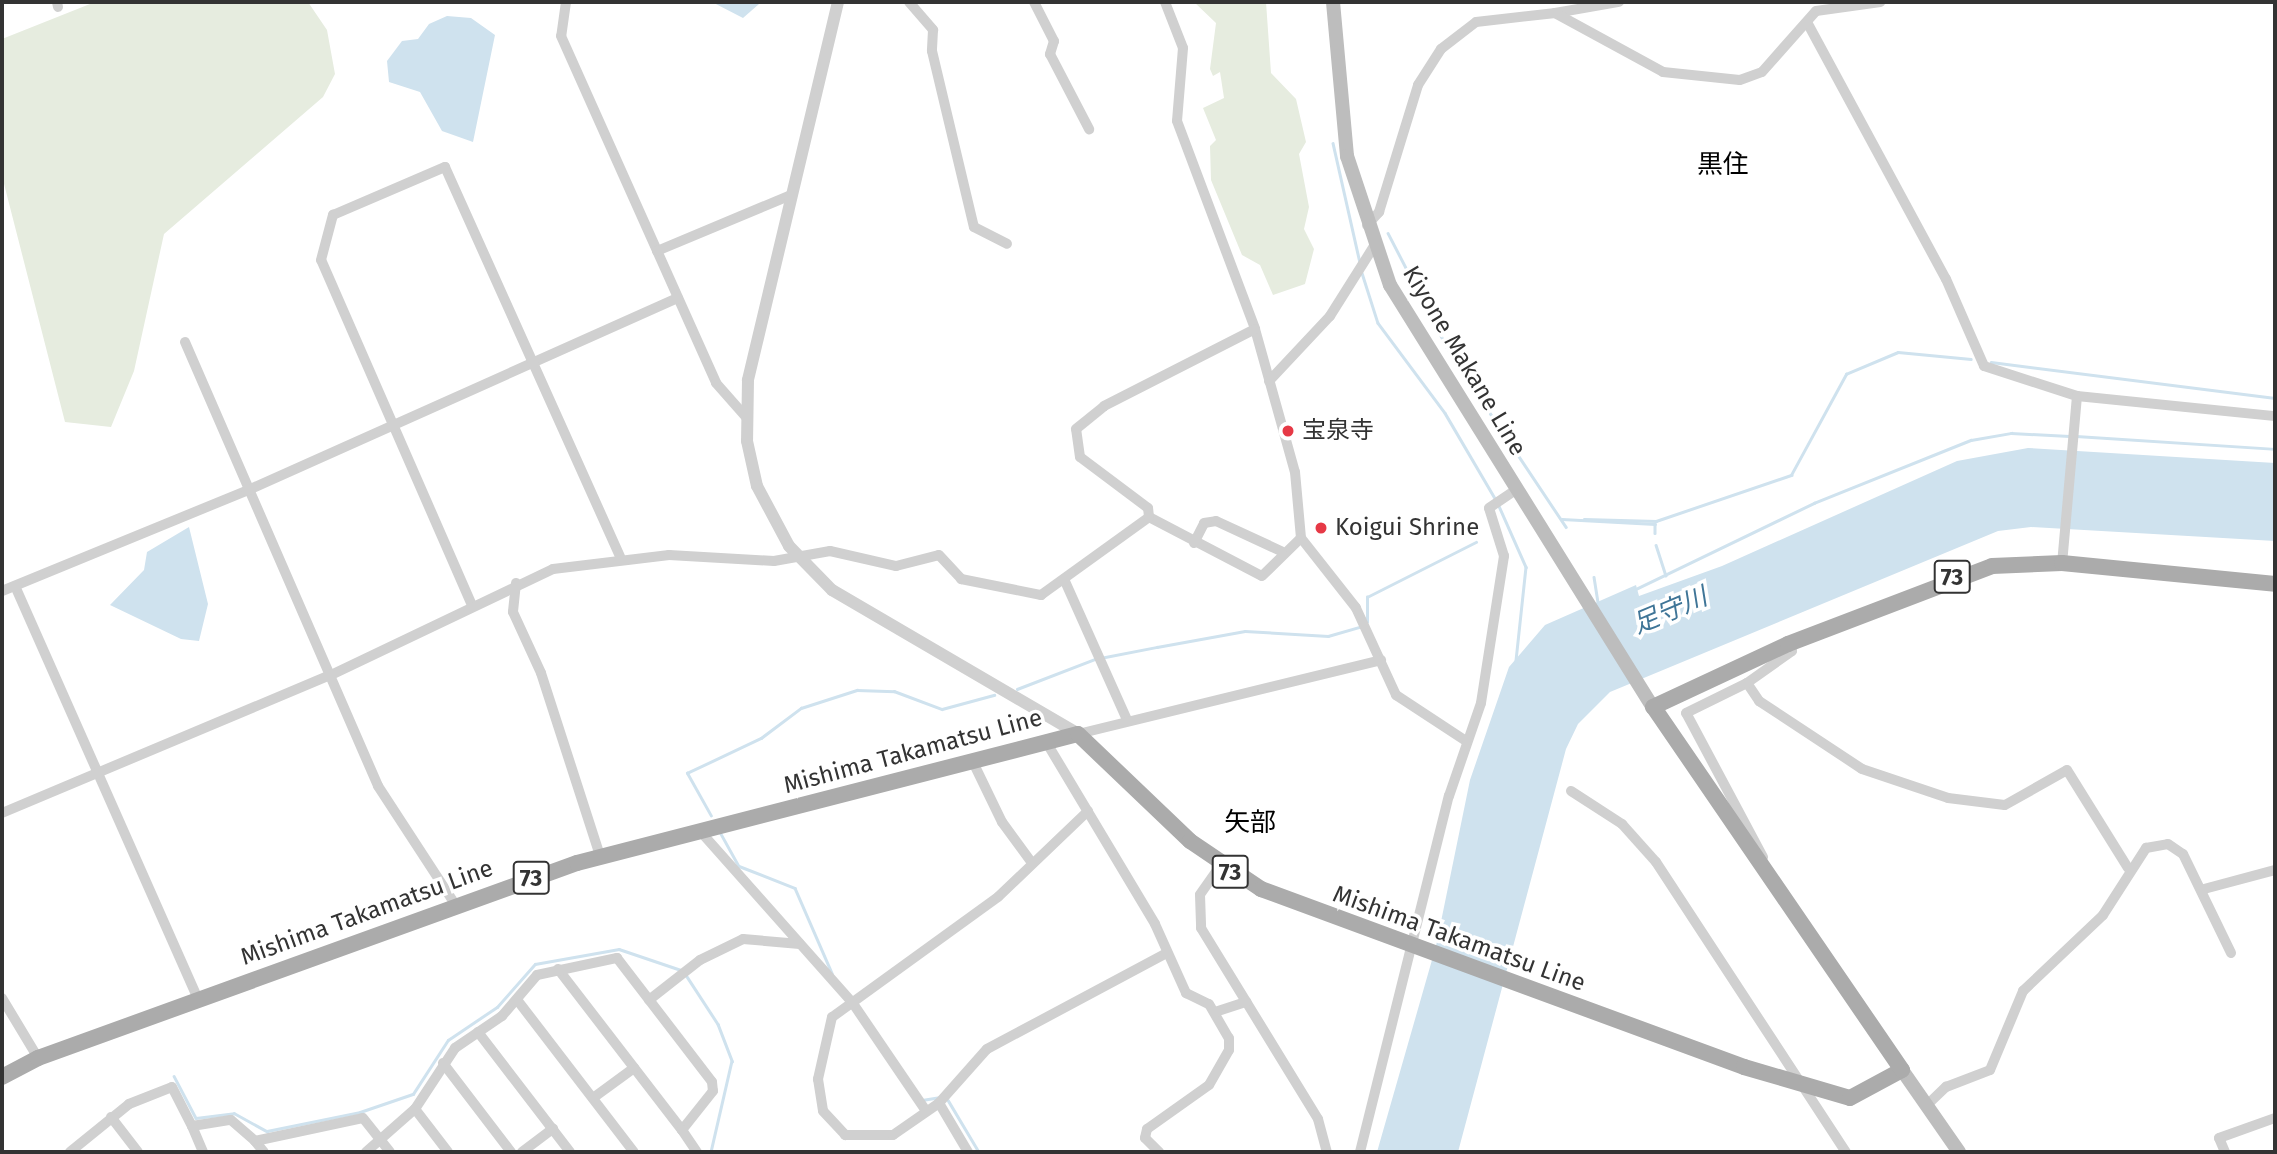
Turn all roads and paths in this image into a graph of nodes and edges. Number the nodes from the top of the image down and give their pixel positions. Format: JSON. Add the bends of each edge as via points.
{"nodes":[{"id":1,"x":566,"y":2,"type":"edge"},
{"id":2,"x":838,"y":2,"type":"edge"},
{"id":3,"x":909,"y":2,"type":"edge"},
{"id":4,"x":1034,"y":2,"type":"edge"},
{"id":5,"x":1165,"y":2,"type":"edge"},
{"id":6,"x":1333,"y":2,"type":"edge"},
{"id":7,"x":1619,"y":2,"type":"edge"},
{"id":8,"x":1880,"y":2,"type":"edge"},
{"id":9,"x":1814,"y":6,"type":"edge"},
{"id":10,"x":1555,"y":13,"type":"junction"},
{"id":11,"x":1808,"y":24,"type":"junction"},
{"id":12,"x":1089,"y":129,"type":"dead end"},
{"id":13,"x":791,"y":195,"type":"junction"},
{"id":14,"x":1366,"y":226,"type":"junction"},
{"id":15,"x":1007,"y":244,"type":"dead end"},
{"id":16,"x":657,"y":251,"type":"junction"},
{"id":17,"x":1369,"y":251,"type":"junction"},
{"id":18,"x":678,"y":298,"type":"junction"},
{"id":19,"x":1255,"y":329,"type":"junction"},
{"id":20,"x":185,"y":342,"type":"dead end"},
{"id":21,"x":533,"y":361,"type":"junction"},
{"id":22,"x":1269,"y":381,"type":"junction"},
{"id":23,"x":2077,"y":400,"type":"junction"},
{"id":24,"x":2275,"y":416,"type":"edge"},
{"id":25,"x":746,"y":417,"type":"junction"},
{"id":26,"x":390,"y":425,"type":"junction"},
{"id":27,"x":246,"y":491,"type":"junction"},
{"id":28,"x":1514,"y":491,"type":"junction"},
{"id":29,"x":1150,"y":517,"type":"junction"},
{"id":30,"x":1301,"y":538,"type":"junction"},
{"id":31,"x":1194,"y":542,"type":"junction"},
{"id":32,"x":1281,"y":551,"type":"junction"},
{"id":33,"x":620,"y":557,"type":"junction"},
{"id":34,"x":2062,"y":558,"type":"junction"},
{"id":35,"x":799,"y":559,"type":"junction"},
{"id":36,"x":1065,"y":579,"type":"junction"},
{"id":37,"x":516,"y":582,"type":"junction"},
{"id":38,"x":2275,"y":584,"type":"edge"},
{"id":39,"x":15,"y":586,"type":"junction"},
{"id":40,"x":2,"y":591,"type":"edge"},
{"id":41,"x":471,"y":603,"type":"junction"},
{"id":42,"x":1788,"y":644,"type":"junction"},
{"id":43,"x":1381,"y":660,"type":"junction"},
{"id":44,"x":331,"y":675,"type":"junction"},
{"id":45,"x":1747,"y":683,"type":"junction"},
{"id":46,"x":1653,"y":707,"type":"junction"},
{"id":47,"x":1127,"y":720,"type":"junction"},
{"id":48,"x":1078,"y":734,"type":"junction"},
{"id":49,"x":1045,"y":740,"type":"junction"},
{"id":50,"x":1466,"y":741,"type":"junction"},
{"id":51,"x":972,"y":760,"type":"junction"},
{"id":52,"x":95,"y":770,"type":"junction"},
{"id":53,"x":1571,"y":791,"type":"dead end"},
{"id":54,"x":1088,"y":811,"type":"junction"},
{"id":55,"x":2,"y":813,"type":"edge"},
{"id":56,"x":700,"y":831,"type":"junction"},
{"id":57,"x":600,"y":856,"type":"junction"},
{"id":58,"x":1032,"y":863,"type":"junction"},
{"id":59,"x":1220,"y":866,"type":"junction"},
{"id":60,"x":2128,"y":867,"type":"junction"},
{"id":61,"x":1760,"y":870,"type":"junction"},
{"id":62,"x":2275,"y":870,"type":"edge"},
{"id":63,"x":2204,"y":889,"type":"junction"},
{"id":64,"x":456,"y":904,"type":"junction"},
{"id":65,"x":800,"y":944,"type":"junction"},
{"id":66,"x":1416,"y":948,"type":"junction"},
{"id":67,"x":1167,"y":953,"type":"junction"},
{"id":68,"x":2231,"y":953,"type":"dead end"},
{"id":69,"x":558,"y":969,"type":"junction"},
{"id":70,"x":2,"y":998,"type":"edge"},
{"id":71,"x":198,"y":999,"type":"junction"},
{"id":72,"x":649,"y":1000,"type":"junction"},
{"id":73,"x":854,"y":1000,"type":"junction"},
{"id":74,"x":518,"y":1001,"type":"junction"},
{"id":75,"x":1246,"y":1002,"type":"junction"},
{"id":76,"x":1215,"y":1012,"type":"junction"},
{"id":77,"x":478,"y":1032,"type":"junction"},
{"id":78,"x":38,"y":1058,"type":"junction"},
{"id":79,"x":443,"y":1063,"type":"junction"},
{"id":80,"x":634,"y":1068,"type":"junction"},
{"id":81,"x":1902,"y":1070,"type":"junction"},
{"id":82,"x":2,"y":1077,"type":"edge"},
{"id":83,"x":1807,"y":1089,"type":"junction"},
{"id":84,"x":593,"y":1098,"type":"junction"},
{"id":85,"x":942,"y":1099,"type":"junction"},
{"id":86,"x":1926,"y":1106,"type":"junction"},
{"id":87,"x":924,"y":1108,"type":"junction"},
{"id":88,"x":415,"y":1109,"type":"junction"},
{"id":89,"x":111,"y":1117,"type":"junction"},
{"id":90,"x":2275,"y":1118,"type":"edge"},
{"id":91,"x":192,"y":1126,"type":"junction"},
{"id":92,"x":553,"y":1129,"type":"junction"},
{"id":93,"x":682,"y":1130,"type":"junction"},
{"id":94,"x":1364,"y":1138,"type":"junction"},
{"id":95,"x":382,"y":1140,"type":"junction"},
{"id":96,"x":256,"y":1141,"type":"junction"},
{"id":97,"x":73,"y":1150,"type":"edge"},
{"id":98,"x":138,"y":1152,"type":"edge"},
{"id":99,"x":203,"y":1152,"type":"edge"},
{"id":100,"x":264,"y":1152,"type":"edge"},
{"id":101,"x":366,"y":1152,"type":"edge"},
{"id":102,"x":390,"y":1152,"type":"edge"},
{"id":103,"x":448,"y":1152,"type":"edge"},
{"id":104,"x":511,"y":1152,"type":"edge"},
{"id":105,"x":522,"y":1152,"type":"edge"},
{"id":106,"x":570,"y":1152,"type":"edge"},
{"id":107,"x":634,"y":1152,"type":"edge"},
{"id":108,"x":697,"y":1152,"type":"edge"},
{"id":109,"x":968,"y":1152,"type":"edge"},
{"id":110,"x":1159,"y":1152,"type":"edge"},
{"id":111,"x":1327,"y":1152,"type":"edge"},
{"id":112,"x":1353,"y":1152,"type":"edge"},
{"id":113,"x":1360,"y":1152,"type":"edge"},
{"id":114,"x":1846,"y":1152,"type":"edge"},
{"id":115,"x":1959,"y":1152,"type":"edge"},
{"id":116,"x":2225,"y":1152,"type":"edge"}],
"edges":[{"from":1,"to":16,"type":"street","via":[[561,36]]},
{"from":2,"to":13,"type":"street"},
{"from":3,"to":15,"type":"street","via":[[933,30],[932,51],[974,227]]},
{"from":4,"to":12,"type":"street","via":[[1054,41],[1050,54]]},
{"from":5,"to":19,"type":"street","via":[[1183,48],[1177,121]]},
{"from":6,"to":14,"type":"main road","name":"Kiyone Makane Line","via":[[1338,104]]},
{"from":7,"to":10,"type":"street"},
{"from":8,"to":9,"type":"street"},
{"from":9,"to":11,"type":"street"},
{"from":10,"to":11,"type":"street","via":[[1663,72],[1740,80],[1762,72]]},
{"from":10,"to":14,"type":"street","via":[[1482,19],[1441,49],[1418,85],[1379,212]]},
{"from":11,"to":23,"type":"street","via":[[1946,279],[1984,366]]},
{"from":13,"to":16,"type":"street"},
{"from":13,"to":25,"type":"street","via":[[752,359]]},
{"from":14,"to":17,"type":"main road","name":"Kiyone Makane Line"},
{"from":16,"to":18,"type":"street"},
{"from":17,"to":22,"type":"street","via":[[1357,264],[1330,316]]},
{"from":17,"to":28,"type":"main road","name":"Kiyone Makane Line"},
{"from":18,"to":21,"type":"street"},
{"from":18,"to":25,"type":"street","via":[[716,383]]},
{"from":19,"to":22,"type":"street"},
{"from":19,"to":29,"type":"street","via":[[1104,406],[1076,429],[1080,457],[1148,508]]},
{"from":20,"to":27,"type":"street"},
{"from":21,"to":26,"type":"street"},
{"from":21,"to":26,"type":"street","via":[[445,167],[333,215],[324,231],[325,275]]},
{"from":21,"to":33,"type":"street"},
{"from":22,"to":30,"type":"street","via":[[1295,472]]},
{"from":23,"to":24,"type":"street"},
{"from":23,"to":34,"type":"street"},
{"from":25,"to":35,"type":"street","via":[[757,486]]},
{"from":26,"to":27,"type":"street"},
{"from":26,"to":41,"type":"street"},
{"from":27,"to":39,"type":"street"},
{"from":27,"to":44,"type":"street"},
{"from":28,"to":46,"type":"main road","name":"Kiyone Makane Line"},
{"from":28,"to":50,"type":"street","via":[[1497,502],[1503,574],[1481,703]]},
{"from":29,"to":31,"type":"street"},
{"from":29,"to":36,"type":"street","via":[[1071,568]]},
{"from":30,"to":32,"type":"street"},
{"from":30,"to":43,"type":"street","via":[[1364,625]]},
{"from":31,"to":32,"type":"street","via":[[1204,523],[1216,521]]},
{"from":31,"to":32,"type":"street","via":[[1262,576]]},
{"from":33,"to":35,"type":"street"},
{"from":33,"to":37,"type":"street"},
{"from":34,"to":38,"type":"main road","number":"73"},
{"from":34,"to":42,"type":"main road","number":"73","via":[[1973,570]]},
{"from":35,"to":36,"type":"street","via":[[831,551],[896,565],[939,555],[961,579],[1041,595]]},
{"from":35,"to":48,"type":"street","via":[[851,604]]},
{"from":36,"to":47,"type":"street"},
{"from":37,"to":41,"type":"street"},
{"from":37,"to":57,"type":"street","via":[[513,612],[541,673]]},
{"from":39,"to":40,"type":"street"},
{"from":39,"to":52,"type":"street"},
{"from":41,"to":44,"type":"street"},
{"from":42,"to":45,"type":"street","via":[[1792,651]]},
{"from":42,"to":46,"type":"main road","number":"73"},
{"from":43,"to":47,"type":"street"},
{"from":43,"to":50,"type":"street","via":[[1405,706]]},
{"from":44,"to":52,"type":"street"},
{"from":44,"to":64,"type":"street","via":[[378,786]]},
{"from":45,"to":60,"type":"street","via":[[1759,701],[1862,769],[1948,798],[2005,804],[2067,770]]},
{"from":45,"to":61,"type":"street","via":[[1691,706],[1686,721],[1753,831],[1764,862]]},
{"from":46,"to":61,"type":"main road"},
{"from":47,"to":48,"type":"street"},
{"from":48,"to":49,"type":"main road","name":"Mishima Takamatsu Line","number":"73"},
{"from":48,"to":59,"type":"main road","name":"Mishima Takamatsu Line","number":"73"},
{"from":49,"to":51,"type":"main road","name":"Mishima Takamatsu Line","number":"73"},
{"from":49,"to":54,"type":"street"},
{"from":50,"to":66,"type":"street"},
{"from":51,"to":56,"type":"main road","name":"Mishima Takamatsu Line","number":"73"},
{"from":51,"to":58,"type":"street","via":[[1002,822]]},
{"from":52,"to":55,"type":"street"},
{"from":52,"to":71,"type":"street"},
{"from":53,"to":83,"type":"street","via":[[1622,824],[1656,862]]},
{"from":54,"to":58,"type":"street"},
{"from":54,"to":67,"type":"street"},
{"from":56,"to":57,"type":"main road","name":"Mishima Takamatsu Line","number":"73"},
{"from":56,"to":65,"type":"street"},
{"from":57,"to":64,"type":"main road","name":"Mishima Takamatsu Line","number":"73"},
{"from":58,"to":73,"type":"street","via":[[998,897]]},
{"from":59,"to":66,"type":"main road","name":"Mishima Takamatsu Line","number":"73","via":[[1290,902]]},
{"from":59,"to":75,"type":"street","via":[[1206,879],[1198,912],[1209,946]]},
{"from":60,"to":63,"type":"street","via":[[2146,848],[2168,845],[2183,855]]},
{"from":60,"to":86,"type":"street","via":[[2103,915],[2023,990],[1990,1070],[1946,1087]]},
{"from":61,"to":81,"type":"main road"},
{"from":62,"to":63,"type":"street"},
{"from":63,"to":68,"type":"street"},
{"from":64,"to":71,"type":"main road","name":"Mishima Takamatsu Line","number":"73"},
{"from":65,"to":72,"type":"street","via":[[748,938],[684,972]]},
{"from":65,"to":73,"type":"street"},
{"from":66,"to":83,"type":"main road","name":"Mishima Takamatsu Line","number":"73"},
{"from":66,"to":94,"type":"street"},
{"from":67,"to":76,"type":"street","via":[[1186,993]]},
{"from":67,"to":85,"type":"street","via":[[987,1049]]},
{"from":69,"to":72,"type":"street","via":[[617,958]]},
{"from":69,"to":74,"type":"street","via":[[537,975]]},
{"from":69,"to":80,"type":"street"},
{"from":70,"to":78,"type":"street"},
{"from":71,"to":78,"type":"main road","name":"Mishima Takamatsu Line","number":"73"},
{"from":72,"to":93,"type":"street","via":[[712,1082],[713,1091]]},
{"from":73,"to":87,"type":"street"},
{"from":73,"to":87,"type":"street","via":[[832,1017],[827,1034],[818,1079],[823,1111],[845,1135],[878,1139],[893,1135]]},
{"from":74,"to":77,"type":"street"},
{"from":74,"to":84,"type":"street"},
{"from":75,"to":76,"type":"street"},
{"from":75,"to":111,"type":"street","via":[[1318,1119]]},
{"from":76,"to":110,"type":"street","via":[[1229,1051],[1209,1085],[1147,1129],[1145,1138]]},
{"from":77,"to":79,"type":"street"},
{"from":77,"to":92,"type":"street"},
{"from":78,"to":82,"type":"main road","name":"Mishima Takamatsu Line","number":"73"},
{"from":79,"to":88,"type":"street"},
{"from":79,"to":104,"type":"street"},
{"from":80,"to":84,"type":"street"},
{"from":80,"to":93,"type":"street"},
{"from":81,"to":83,"type":"main road","name":"Mishima Takamatsu Line","number":"73","via":[[1850,1098]]},
{"from":81,"to":86,"type":"main road"},
{"from":83,"to":114,"type":"street"},
{"from":84,"to":107,"type":"street"},
{"from":85,"to":87,"type":"street"},
{"from":85,"to":109,"type":"street"},
{"from":86,"to":115,"type":"main road"},
{"from":88,"to":95,"type":"street"},
{"from":88,"to":103,"type":"street"},
{"from":89,"to":91,"type":"street","via":[[172,1087]]},
{"from":89,"to":97,"type":"street"},
{"from":89,"to":98,"type":"street"},
{"from":90,"to":116,"type":"street","via":[[2219,1139]]},
{"from":91,"to":96,"type":"street","via":[[231,1120]]},
{"from":91,"to":99,"type":"street"},
{"from":92,"to":105,"type":"street"},
{"from":92,"to":106,"type":"street"},
{"from":93,"to":108,"type":"street"},
{"from":94,"to":112,"type":"street"},
{"from":94,"to":113,"type":"street"},
{"from":95,"to":96,"type":"street","via":[[363,1118]]},
{"from":95,"to":101,"type":"street"},
{"from":95,"to":102,"type":"street"},
{"from":96,"to":100,"type":"street"}]}
